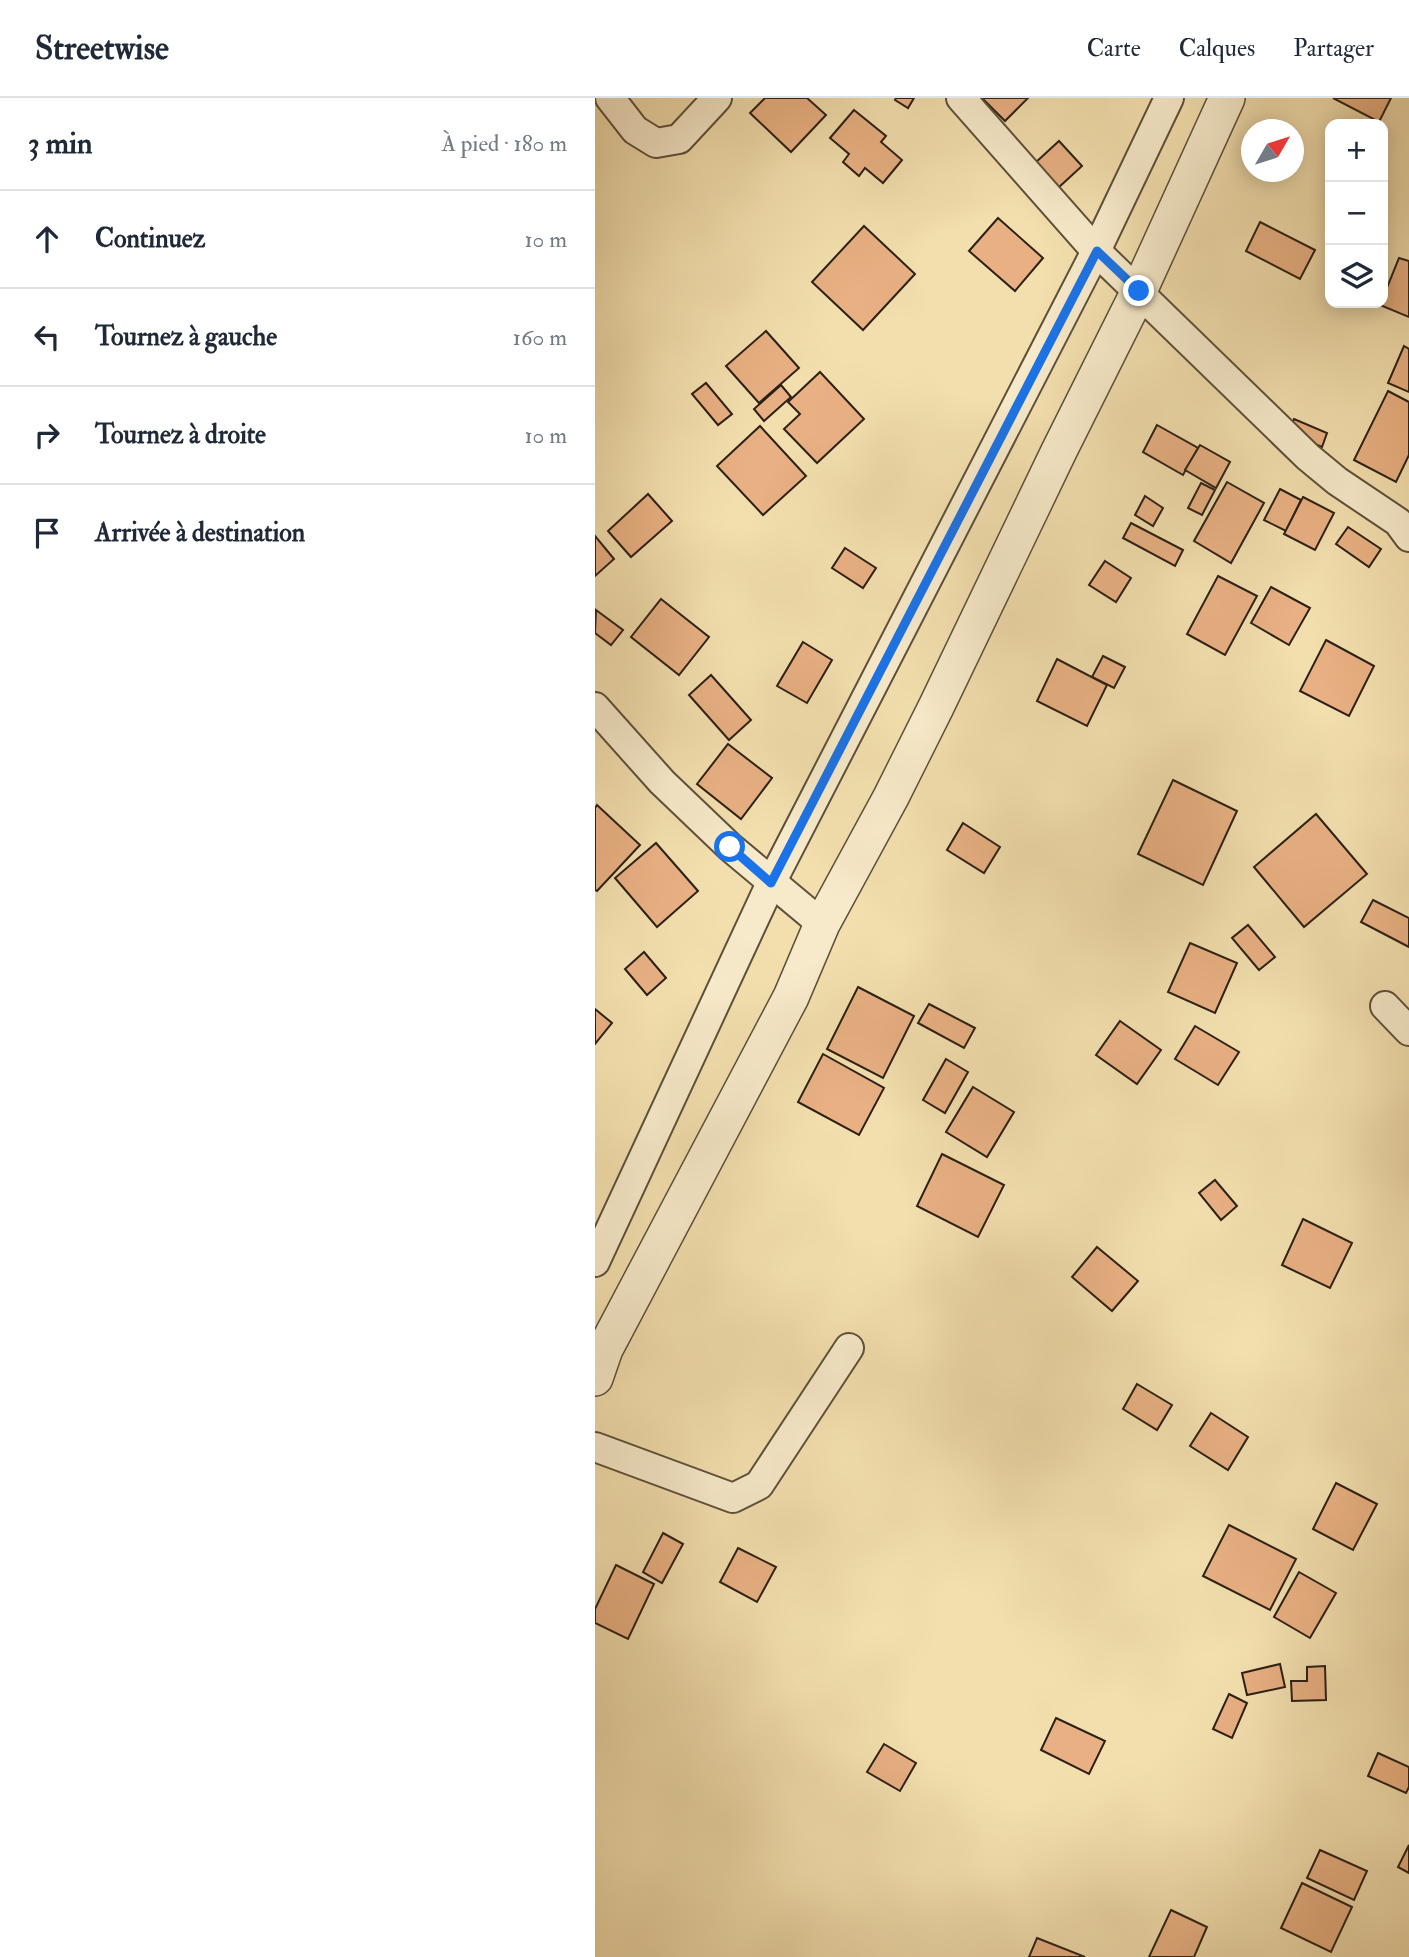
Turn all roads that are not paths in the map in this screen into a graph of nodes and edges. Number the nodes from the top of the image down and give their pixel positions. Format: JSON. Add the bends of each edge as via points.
{"nodes":[{"id":1,"x":610,"y":98,"type":"edge"},
{"id":2,"x":717,"y":98,"type":"edge"},
{"id":3,"x":961,"y":98,"type":"edge"},
{"id":4,"x":1169,"y":98,"type":"edge"},
{"id":5,"x":1227,"y":98,"type":"edge"},
{"id":6,"x":1097,"y":251,"type":"junction"},
{"id":7,"x":1139,"y":291,"type":"junction"},
{"id":8,"x":1409,"y":537,"type":"edge"},
{"id":9,"x":595,"y":707,"type":"edge"},
{"id":10,"x":771,"y":883,"type":"junction"},
{"id":11,"x":822,"y":924,"type":"junction"},
{"id":12,"x":1385,"y":1006,"type":"dead end"},
{"id":13,"x":1409,"y":1031,"type":"edge"},
{"id":14,"x":595,"y":1262,"type":"edge"},
{"id":15,"x":849,"y":1348,"type":"dead end"},
{"id":16,"x":595,"y":1378,"type":"edge"},
{"id":17,"x":595,"y":1447,"type":"edge"}],
"edges":[{"from":1,"to":2,"type":"street","via":[[635,130],[656,143],[679,139]]},
{"from":3,"to":6,"type":"street"},
{"from":4,"to":6,"type":"street"},
{"from":5,"to":7,"type":"street"},
{"from":6,"to":7,"type":"street"},
{"from":6,"to":10,"type":"street"},
{"from":7,"to":8,"type":"street","via":[[1308,457],[1398,522]]},
{"from":7,"to":11,"type":"street","via":[[914,752]]},
{"from":9,"to":10,"type":"street","via":[[662,782]]},
{"from":10,"to":11,"type":"street"},
{"from":10,"to":14,"type":"street"},
{"from":11,"to":16,"type":"street","via":[[791,997],[605,1349]]},
{"from":12,"to":13,"type":"street"},
{"from":15,"to":17,"type":"street","via":[[759,1485],[733,1498]]}]}
